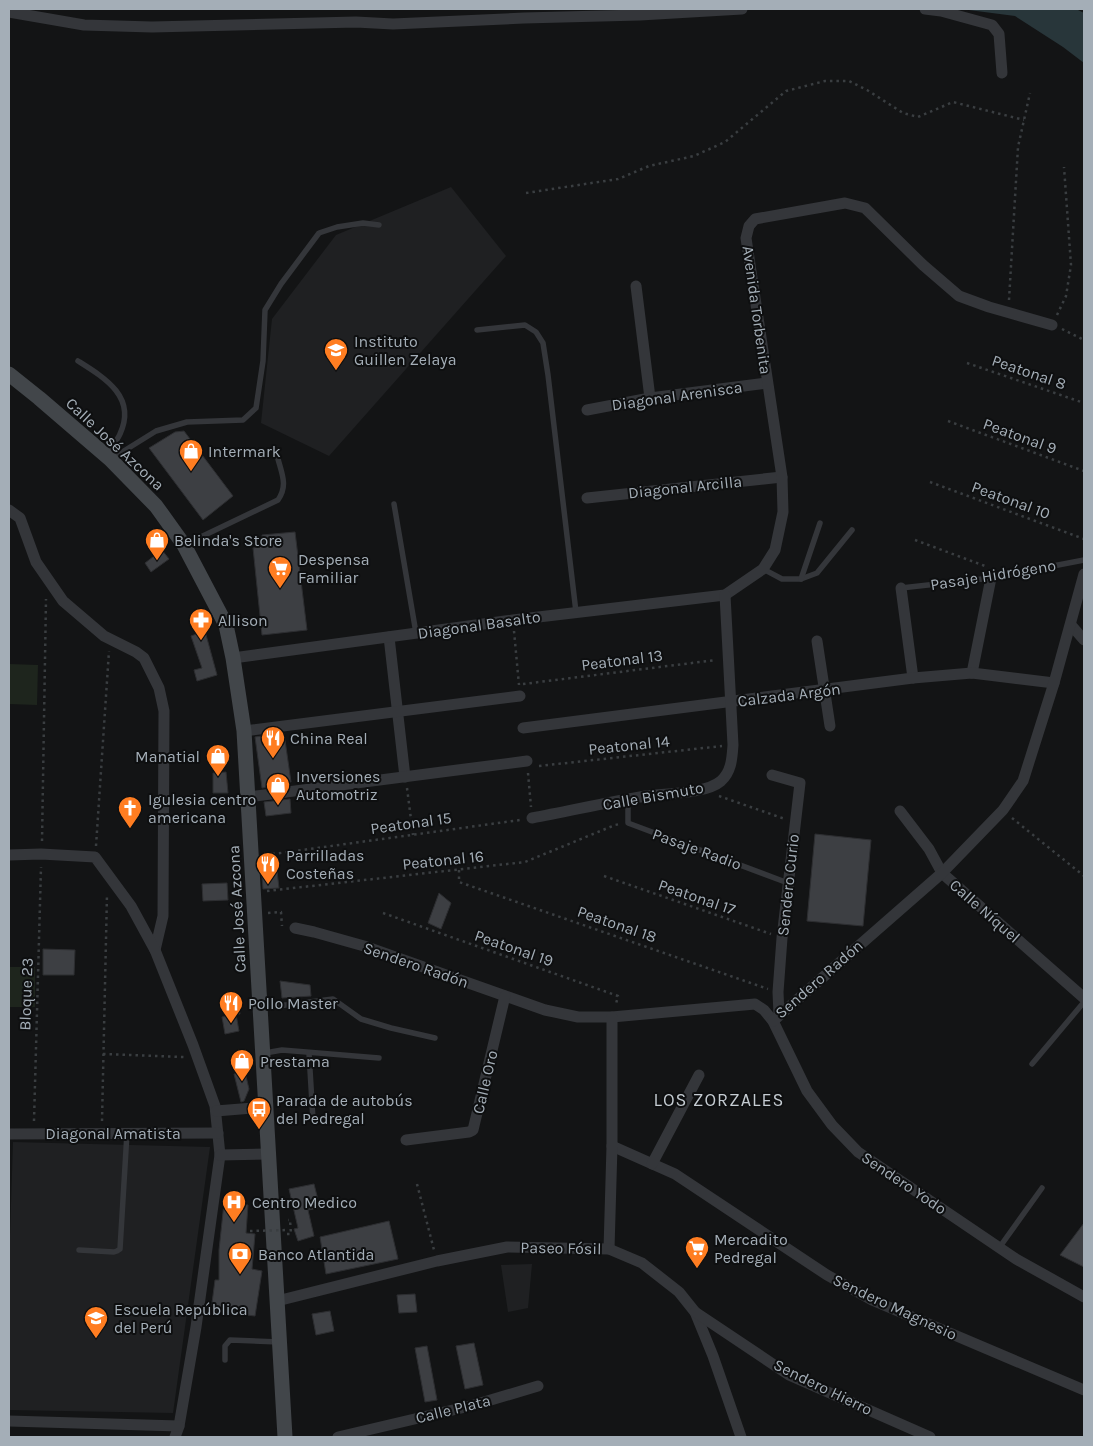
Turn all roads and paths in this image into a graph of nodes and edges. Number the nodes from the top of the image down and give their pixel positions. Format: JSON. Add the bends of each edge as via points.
{"nodes":[{"id":1,"x":742,"y":9,"type":"edge"},
{"id":2,"x":925,"y":9,"type":"edge"},
{"id":3,"x":9,"y":12,"type":"edge"},
{"id":4,"x":1002,"y":73,"type":"dead end"},
{"id":5,"x":1030,"y":93,"type":"dead end"},
{"id":6,"x":1024,"y":120,"type":"junction"},
{"id":7,"x":1064,"y":167,"type":"dead end"},
{"id":8,"x":526,"y":193,"type":"dead end"},
{"id":9,"x":379,"y":225,"type":"dead end"},
{"id":10,"x":636,"y":286,"type":"dead end"},
{"id":11,"x":1008,"y":312,"type":"junction"},
{"id":12,"x":1052,"y":324,"type":"junction"},
{"id":13,"x":477,"y":330,"type":"dead end"},
{"id":14,"x":1084,"y":340,"type":"edge"},
{"id":15,"x":78,"y":361,"type":"dead end"},
{"id":16,"x":967,"y":363,"type":"dead end"},
{"id":17,"x":9,"y":374,"type":"edge"},
{"id":18,"x":768,"y":383,"type":"junction"},
{"id":19,"x":650,"y":398,"type":"junction"},
{"id":20,"x":1084,"y":403,"type":"edge"},
{"id":21,"x":587,"y":410,"type":"dead end"},
{"id":22,"x":948,"y":422,"type":"dead end"},
{"id":23,"x":108,"y":457,"type":"junction"},
{"id":24,"x":278,"y":459,"type":"dead end"},
{"id":25,"x":1084,"y":471,"type":"edge"},
{"id":26,"x":782,"y":477,"type":"junction"},
{"id":27,"x":930,"y":482,"type":"dead end"},
{"id":28,"x":587,"y":498,"type":"dead end"},
{"id":29,"x":394,"y":504,"type":"dead end"},
{"id":30,"x":9,"y":510,"type":"edge"},
{"id":31,"x":820,"y":522,"type":"dead end"},
{"id":32,"x":852,"y":530,"type":"dead end"},
{"id":33,"x":1084,"y":539,"type":"edge"},
{"id":34,"x":915,"y":540,"type":"dead end"},
{"id":35,"x":184,"y":545,"type":"junction"},
{"id":36,"x":1084,"y":560,"type":"edge"},
{"id":37,"x":763,"y":569,"type":"junction"},
{"id":38,"x":1084,"y":574,"type":"edge"},
{"id":39,"x":1008,"y":575,"type":"junction"},
{"id":40,"x":47,"y":578,"type":"junction"},
{"id":41,"x":991,"y":578,"type":"junction"},
{"id":42,"x":801,"y":579,"type":"junction"},
{"id":43,"x":902,"y":588,"type":"joint"},
{"id":44,"x":725,"y":595,"type":"junction"},
{"id":45,"x":576,"y":612,"type":"junction"},
{"id":46,"x":1071,"y":625,"type":"junction"},
{"id":47,"x":416,"y":633,"type":"junction"},
{"id":48,"x":389,"y":637,"type":"junction"},
{"id":49,"x":110,"y":640,"type":"junction"},
{"id":50,"x":1084,"y":640,"type":"edge"},
{"id":51,"x":817,"y":641,"type":"dead end"},
{"id":52,"x":233,"y":658,"type":"junction"},
{"id":53,"x":728,"y":658,"type":"junction"},
{"id":54,"x":972,"y":673,"type":"junction"},
{"id":55,"x":913,"y":678,"type":"junction"},
{"id":56,"x":1054,"y":683,"type":"junction"},
{"id":57,"x":520,"y":690,"type":"joint"},
{"id":58,"x":825,"y":690,"type":"junction"},
{"id":59,"x":730,"y":702,"type":"junction"},
{"id":60,"x":398,"y":711,"type":"junction"},
{"id":61,"x":830,"y":726,"type":"dead end"},
{"id":62,"x":523,"y":728,"type":"dead end"},
{"id":63,"x":244,"y":731,"type":"junction"},
{"id":64,"x":733,"y":745,"type":"junction"},
{"id":65,"x":532,"y":764,"type":"joint"},
{"id":66,"x":772,"y":775,"type":"dead end"},
{"id":67,"x":406,"y":777,"type":"junction"},
{"id":68,"x":699,"y":790,"type":"junction"},
{"id":69,"x":248,"y":797,"type":"junction"},
{"id":70,"x":628,"y":800,"type":"junction"},
{"id":71,"x":1003,"y":810,"type":"junction"},
{"id":72,"x":900,"y":811,"type":"dead end"},
{"id":73,"x":532,"y":818,"type":"joint"},
{"id":74,"x":628,"y":823,"type":"junction"},
{"id":75,"x":796,"y":823,"type":"junction"},
{"id":76,"x":413,"y":835,"type":"junction"},
{"id":77,"x":41,"y":854,"type":"junction"},
{"id":78,"x":9,"y":855,"type":"edge"},
{"id":79,"x":96,"y":857,"type":"junction"},
{"id":80,"x":251,"y":857,"type":"junction"},
{"id":81,"x":459,"y":870,"type":"junction"},
{"id":82,"x":942,"y":873,"type":"junction"},
{"id":83,"x":604,"y":876,"type":"dead end"},
{"id":84,"x":1084,"y":876,"type":"edge"},
{"id":85,"x":788,"y":883,"type":"junction"},
{"id":86,"x":107,"y":888,"type":"dead end"},
{"id":87,"x":253,"y":892,"type":"junction"},
{"id":88,"x":383,"y":913,"type":"dead end"},
{"id":89,"x":295,"y":928,"type":"dead end"},
{"id":90,"x":782,"y":938,"type":"junction"},
{"id":91,"x":155,"y":950,"type":"junction"},
{"id":92,"x":778,"y":992,"type":"junction"},
{"id":93,"x":506,"y":996,"type":"junction"},
{"id":94,"x":1084,"y":998,"type":"edge"},
{"id":95,"x":1084,"y":1002,"type":"edge"},
{"id":96,"x":260,"y":1009,"type":"junction"},
{"id":97,"x":612,"y":1017,"type":"junction"},
{"id":98,"x":776,"y":1018,"type":"junction"},
{"id":99,"x":435,"y":1038,"type":"dead end"},
{"id":100,"x":262,"y":1053,"type":"junction"},
{"id":101,"x":309,"y":1053,"type":"junction"},
{"id":102,"x":103,"y":1054,"type":"junction"},
{"id":103,"x":197,"y":1057,"type":"junction"},
{"id":104,"x":379,"y":1058,"type":"dead end"},
{"id":105,"x":1032,"y":1064,"type":"dead end"},
{"id":106,"x":699,"y":1075,"type":"dead end"},
{"id":107,"x":266,"y":1106,"type":"junction"},
{"id":108,"x":216,"y":1111,"type":"junction"},
{"id":109,"x":313,"y":1120,"type":"dead end"},
{"id":110,"x":127,"y":1133,"type":"junction"},
{"id":111,"x":218,"y":1133,"type":"junction"},
{"id":112,"x":9,"y":1134,"type":"edge"},
{"id":113,"x":34,"y":1134,"type":"junction"},
{"id":114,"x":102,"y":1134,"type":"junction"},
{"id":115,"x":406,"y":1140,"type":"dead end"},
{"id":116,"x":612,"y":1146,"type":"junction"},
{"id":117,"x":268,"y":1154,"type":"junction"},
{"id":118,"x":220,"y":1155,"type":"junction"},
{"id":119,"x":652,"y":1164,"type":"junction"},
{"id":120,"x":417,"y":1184,"type":"dead end"},
{"id":121,"x":1042,"y":1188,"type":"dead end"},
{"id":122,"x":250,"y":1231,"type":"dead end"},
{"id":123,"x":292,"y":1234,"type":"dead end"},
{"id":124,"x":999,"y":1248,"type":"junction"},
{"id":125,"x":609,"y":1249,"type":"junction"},
{"id":126,"x":79,"y":1250,"type":"dead end"},
{"id":127,"x":437,"y":1261,"type":"junction"},
{"id":128,"x":1084,"y":1297,"type":"edge"},
{"id":129,"x":277,"y":1301,"type":"junction"},
{"id":130,"x":695,"y":1312,"type":"junction"},
{"id":131,"x":279,"y":1342,"type":"junction"},
{"id":132,"x":225,"y":1360,"type":"dead end"},
{"id":133,"x":538,"y":1386,"type":"dead end"},
{"id":134,"x":1084,"y":1390,"type":"edge"},
{"id":135,"x":9,"y":1421,"type":"edge"},
{"id":136,"x":179,"y":1426,"type":"junction"},
{"id":137,"x":175,"y":1437,"type":"edge"},
{"id":138,"x":285,"y":1437,"type":"edge"},
{"id":139,"x":338,"y":1437,"type":"edge"},
{"id":140,"x":741,"y":1437,"type":"edge"},
{"id":141,"x":930,"y":1437,"type":"edge"}],
"edges":[{"from":1,"to":3,"type":"street","via":[[393,24],[152,27],[84,25]]},
{"from":2,"to":4,"type":"street","via":[[941,10],[992,25],[999,34]]},
{"from":5,"to":6,"type":"path"},
{"from":6,"to":8,"type":"path","via":[[953,102],[918,117],[903,113],[849,81],[825,81],[786,91],[725,142],[694,156],[649,166],[618,179]]},
{"from":6,"to":11,"type":"path","via":[[1018,147]]},
{"from":7,"to":12,"type":"path","via":[[1071,265],[1066,296]]},
{"from":9,"to":23,"type":"lane","via":[[337,227],[319,233],[281,284],[265,310],[263,361],[256,408],[243,420],[186,422],[156,432]]},
{"from":10,"to":19,"type":"street"},
{"from":11,"to":12,"type":"street","name":"Avenida Torbenita"},
{"from":11,"to":18,"type":"street","name":"Avenida Torbenita","via":[[959,296],[865,208],[845,203],[755,219],[746,238]]},
{"from":12,"to":14,"type":"path"},
{"from":13,"to":45,"type":"lane","via":[[525,326],[536,332],[543,343]]},
{"from":15,"to":23,"type":"lane","via":[[107,379],[125,407],[120,435]]},
{"from":16,"to":20,"type":"path","name":"Peatonal 8"},
{"from":17,"to":23,"type":"main road","name":"Calle José Azcona"},
{"from":18,"to":19,"type":"street","name":"Diagonal Arenisca"},
{"from":18,"to":26,"type":"street","name":"Avenida Torbenita"},
{"from":19,"to":21,"type":"street","name":"Diagonal Arenisca"},
{"from":22,"to":25,"type":"path","name":"Peatonal 9"},
{"from":23,"to":35,"type":"main road","name":"Calle José Azcona","via":[[156,506]]},
{"from":24,"to":35,"type":"lane","via":[[284,492],[278,500]]},
{"from":26,"to":28,"type":"street","name":"Diagonal Arcilla"},
{"from":26,"to":37,"type":"street","name":"Avenida Torbenita","via":[[783,512],[775,550]]},
{"from":27,"to":33,"type":"path","name":"Peatonal 10"},
{"from":29,"to":47,"type":"lane"},
{"from":30,"to":40,"type":"street","via":[[20,518],[36,562]]},
{"from":31,"to":42,"type":"lane"},
{"from":32,"to":42,"type":"lane","via":[[817,573]]},
{"from":34,"to":39,"type":"path"},
{"from":35,"to":52,"type":"main road","name":"Calle José Azcona","via":[[226,624]]},
{"from":36,"to":39,"type":"lane","name":"Pasaje Hidrógeno"},
{"from":37,"to":42,"type":"lane","via":[[782,579]]},
{"from":37,"to":44,"type":"street","name":"Avenida Torbenita"},
{"from":38,"to":46,"type":"street","name":"Sendero Radón"},
{"from":39,"to":41,"type":"lane","name":"Pasaje Hidrógeno"},
{"from":40,"to":49,"type":"street","via":[[62,601]]},
{"from":40,"to":77,"type":"path","name":"Bloque 23"},
{"from":41,"to":43,"type":"lane","name":"Pasaje Hidrógeno"},
{"from":41,"to":54,"type":"street"},
{"from":43,"to":55,"type":"street"},
{"from":44,"to":45,"type":"street","name":"Diagonal Basalto"},
{"from":44,"to":53,"type":"street","name":"Calle Bismuto"},
{"from":45,"to":47,"type":"street","name":"Diagonal Basalto"},
{"from":46,"to":50,"type":"street"},
{"from":46,"to":56,"type":"street","name":"Sendero Radón"},
{"from":47,"to":48,"type":"street","name":"Diagonal Basalto"},
{"from":48,"to":52,"type":"street","name":"Diagonal Basalto"},
{"from":48,"to":60,"type":"street"},
{"from":49,"to":79,"type":"path"},
{"from":49,"to":91,"type":"street","via":[[144,658],[158,688],[164,711],[163,916]]},
{"from":51,"to":58,"type":"street"},
{"from":52,"to":63,"type":"main road","name":"Calle José Azcona"},
{"from":53,"to":57,"type":"path","name":"Peatonal 13"},
{"from":53,"to":59,"type":"street","name":"Calle Bismuto"},
{"from":54,"to":55,"type":"street","name":"Calzada Argón"},
{"from":54,"to":56,"type":"street","name":"Calzada Argón"},
{"from":55,"to":58,"type":"street","name":"Calzada Argón"},
{"from":56,"to":71,"type":"street","name":"Sendero Radón","via":[[1023,781]]},
{"from":57,"to":60,"type":"street"},
{"from":58,"to":59,"type":"street","name":"Calzada Argón"},
{"from":58,"to":61,"type":"street"},
{"from":59,"to":62,"type":"street","name":"Calzada Argón"},
{"from":59,"to":64,"type":"street","name":"Calle Bismuto"},
{"from":60,"to":63,"type":"street"},
{"from":60,"to":67,"type":"street"},
{"from":63,"to":69,"type":"main road","name":"Calle José Azcona"},
{"from":64,"to":65,"type":"path","name":"Peatonal 14"},
{"from":64,"to":68,"type":"street","name":"Calle Bismuto","via":[[730,768],[722,780]]},
{"from":65,"to":67,"type":"street"},
{"from":66,"to":75,"type":"street","name":"Sendero Curio","via":[[800,783]]},
{"from":67,"to":69,"type":"street"},
{"from":67,"to":76,"type":"path"},
{"from":68,"to":70,"type":"street","name":"Calle Bismuto"},
{"from":68,"to":75,"type":"path"},
{"from":69,"to":80,"type":"main road","name":"Calle José Azcona"},
{"from":70,"to":73,"type":"street","name":"Calle Bismuto"},
{"from":70,"to":74,"type":"lane"},
{"from":71,"to":82,"type":"street","name":"Sendero Radón"},
{"from":71,"to":84,"type":"path"},
{"from":72,"to":82,"type":"street","name":"Calle Níquel","via":[[929,849]]},
{"from":73,"to":76,"type":"path","name":"Peatonal 15"},
{"from":74,"to":81,"type":"path","name":"Peatonal 16","via":[[615,824],[525,862]]},
{"from":74,"to":85,"type":"lane","name":"Pasaje Radio"},
{"from":75,"to":85,"type":"street","name":"Sendero Curio"},
{"from":76,"to":80,"type":"path","name":"Peatonal 15"},
{"from":77,"to":78,"type":"street"},
{"from":77,"to":79,"type":"street"},
{"from":77,"to":113,"type":"path","name":"Bloque 23"},
{"from":79,"to":91,"type":"street","via":[[131,906]]},
{"from":80,"to":87,"type":"main road","name":"Calle José Azcona"},
{"from":81,"to":87,"type":"path","name":"Peatonal 16"},
{"from":81,"to":92,"type":"path","name":"Peatonal 18","via":[[459,882]]},
{"from":82,"to":94,"type":"street","name":"Calle Níquel"},
{"from":82,"to":98,"type":"street","name":"Sendero Radón"},
{"from":83,"to":90,"type":"path","name":"Peatonal 17"},
{"from":85,"to":90,"type":"street","name":"Sendero Curio"},
{"from":86,"to":102,"type":"path"},
{"from":87,"to":96,"type":"main road","name":"Calle José Azcona"},
{"from":88,"to":97,"type":"path","name":"Peatonal 19","via":[[618,996]]},
{"from":89,"to":93,"type":"street","name":"Sendero Radón","via":[[364,946]]},
{"from":90,"to":92,"type":"street","name":"Sendero Curio"},
{"from":91,"to":103,"type":"street"},
{"from":92,"to":98,"type":"street","name":"Sendero Curio"},
{"from":93,"to":97,"type":"street","name":"Sendero Radón","via":[[546,1010],[578,1016]]},
{"from":93,"to":115,"type":"street","name":"Calle Oro","via":[[474,1130]]},
{"from":95,"to":105,"type":"lane"},
{"from":96,"to":99,"type":"lane","via":[[333,999],[360,1019]]},
{"from":96,"to":100,"type":"main road","name":"Calle José Azcona"},
{"from":97,"to":98,"type":"street","name":"Sendero Radón","via":[[755,1004]]},
{"from":97,"to":116,"type":"street"},
{"from":98,"to":124,"type":"street","name":"Sendero Yodo","via":[[807,1091],[858,1152]]},
{"from":100,"to":101,"type":"lane","via":[[282,1050]]},
{"from":100,"to":107,"type":"main road","name":"Calle José Azcona"},
{"from":101,"to":104,"type":"lane"},
{"from":101,"to":109,"type":"lane"},
{"from":102,"to":103,"type":"path"},
{"from":102,"to":114,"type":"path"},
{"from":103,"to":108,"type":"street"},
{"from":106,"to":119,"type":"street"},
{"from":107,"to":108,"type":"street"},
{"from":107,"to":117,"type":"main road","name":"Calle José Azcona"},
{"from":108,"to":111,"type":"street"},
{"from":110,"to":111,"type":"street","name":"Diagonal Amatista"},
{"from":110,"to":114,"type":"street","name":"Diagonal Amatista"},
{"from":110,"to":126,"type":"lane","via":[[120,1248],[117,1252]]},
{"from":111,"to":118,"type":"street"},
{"from":112,"to":113,"type":"street","name":"Diagonal Amatista"},
{"from":113,"to":114,"type":"street","name":"Diagonal Amatista"},
{"from":116,"to":119,"type":"street","name":"Sendero Magnesio"},
{"from":116,"to":125,"type":"street"},
{"from":117,"to":118,"type":"street"},
{"from":117,"to":129,"type":"main road","name":"Calle José Azcona"},
{"from":118,"to":136,"type":"street"},
{"from":119,"to":134,"type":"street","name":"Sendero Magnesio","via":[[675,1174],[827,1275],[872,1300]]},
{"from":120,"to":127,"type":"path"},
{"from":121,"to":124,"type":"lane"},
{"from":122,"to":123,"type":"path","bridge":true,"via":[[289,1230],[290,1220]]},
{"from":124,"to":128,"type":"street","name":"Sendero Yodo"},
{"from":125,"to":127,"type":"street","name":"Paseo Fósil","via":[[507,1248]]},
{"from":125,"to":130,"type":"street","name":"Paseo Fósil","via":[[642,1263],[679,1292]]},
{"from":127,"to":129,"type":"street","name":"Paseo Fósil"},
{"from":129,"to":131,"type":"main road","name":"Calle José Azcona"},
{"from":130,"to":140,"type":"street","name":"Paseo Fósil"},
{"from":130,"to":141,"type":"street","name":"Sendero Hierro","via":[[789,1375]]},
{"from":131,"to":132,"type":"lane","via":[[230,1340],[225,1346]]},
{"from":131,"to":138,"type":"main road","name":"Calle José Azcona"},
{"from":133,"to":139,"type":"street","name":"Calle Plata","via":[[474,1405]]},
{"from":135,"to":136,"type":"street"},
{"from":136,"to":137,"type":"street"}]}
